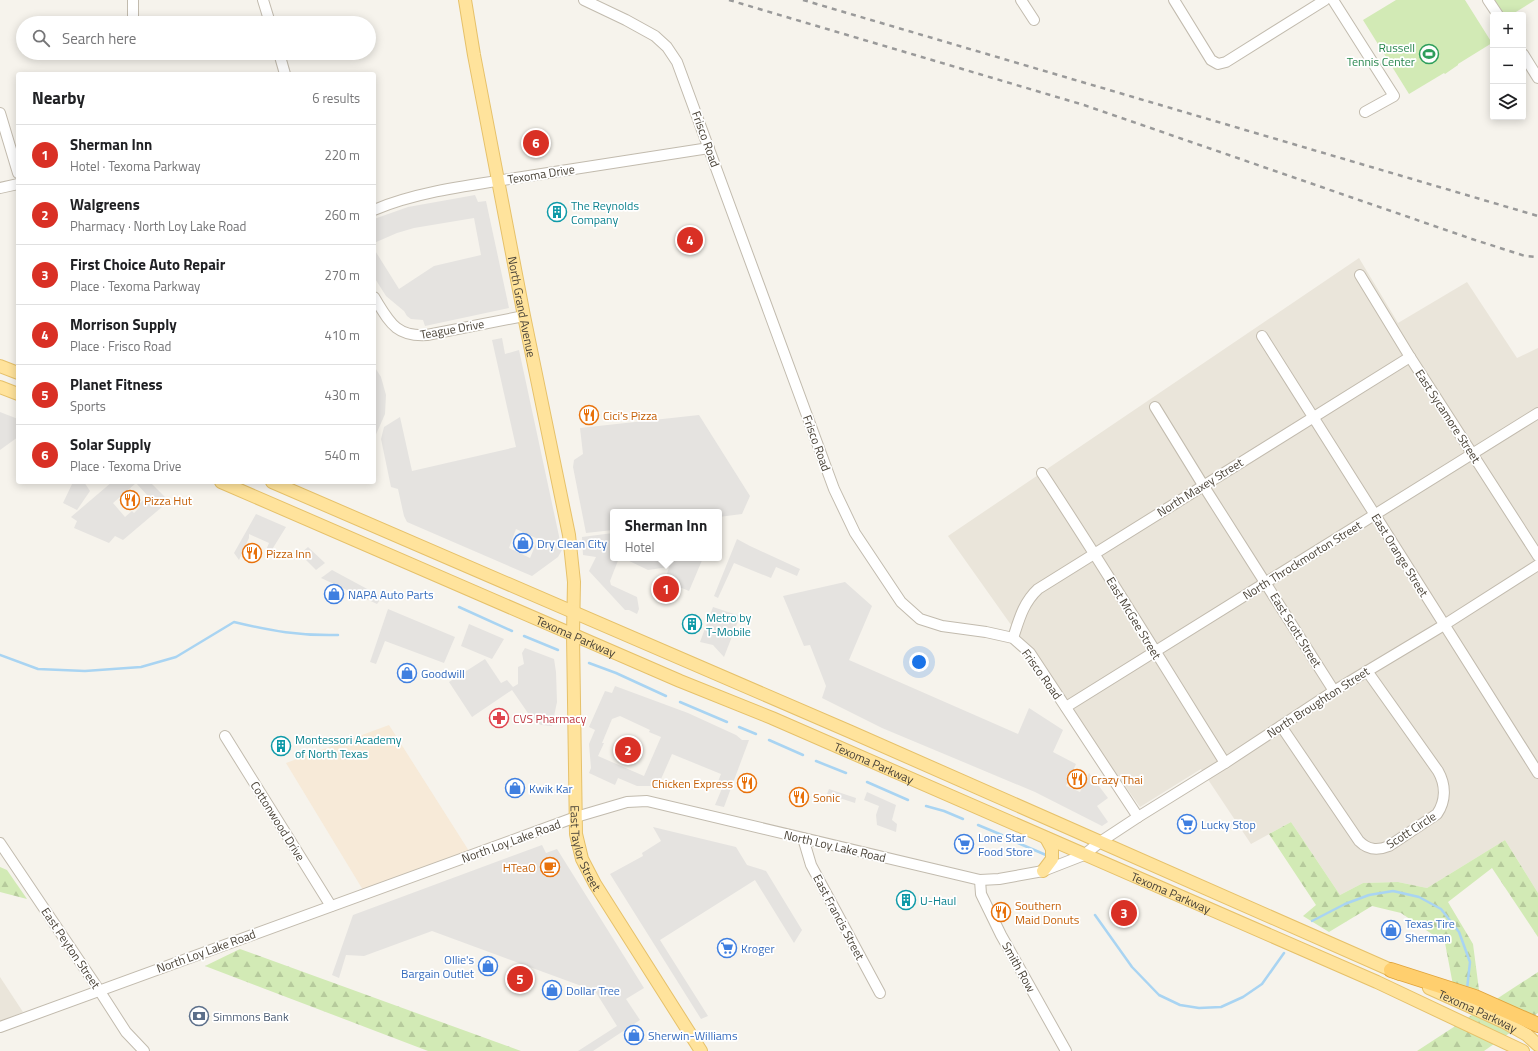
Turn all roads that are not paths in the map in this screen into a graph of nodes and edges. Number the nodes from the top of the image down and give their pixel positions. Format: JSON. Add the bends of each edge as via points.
{"nodes":[{"id":1,"x":133,"y":0,"type":"edge"},
{"id":2,"x":263,"y":0,"type":"edge"},
{"id":3,"x":465,"y":0,"type":"edge"},
{"id":4,"x":584,"y":0,"type":"edge"},
{"id":5,"x":1021,"y":0,"type":"edge"},
{"id":6,"x":1174,"y":0,"type":"edge"},
{"id":7,"x":1325,"y":0,"type":"edge"},
{"id":8,"x":1333,"y":0,"type":"edge"},
{"id":9,"x":1488,"y":0,"type":"edge"},
{"id":10,"x":1496,"y":12,"type":"edge"},
{"id":11,"x":133,"y":16,"type":"edge"},
{"id":12,"x":268,"y":16,"type":"edge"},
{"id":13,"x":1034,"y":20,"type":"dead end"},
{"id":14,"x":1526,"y":59,"type":"edge"},
{"id":15,"x":281,"y":60,"type":"edge"},
{"id":16,"x":284,"y":72,"type":"edge"},
{"id":17,"x":1538,"y":78,"type":"edge"},
{"id":18,"x":1365,"y":112,"type":"dead end"},
{"id":19,"x":0,"y":113,"type":"edge"},
{"id":20,"x":709,"y":148,"type":"junction"},
{"id":21,"x":16,"y":166,"type":"edge"},
{"id":22,"x":498,"y":181,"type":"junction"},
{"id":23,"x":16,"y":184,"type":"edge"},
{"id":24,"x":0,"y":188,"type":"edge"},
{"id":25,"x":376,"y":209,"type":"edge"},
{"id":26,"x":1360,"y":275,"type":"dead end"},
{"id":27,"x":376,"y":300,"type":"edge"},
{"id":28,"x":524,"y":316,"type":"junction"},
{"id":29,"x":1262,"y":336,"type":"dead end"},
{"id":30,"x":1410,"y":357,"type":"junction"},
{"id":31,"x":0,"y":366,"type":"edge"},
{"id":32,"x":16,"y":372,"type":"edge"},
{"id":33,"x":0,"y":387,"type":"edge"},
{"id":34,"x":16,"y":393,"type":"edge"},
{"id":35,"x":1155,"y":407,"type":"dead end"},
{"id":36,"x":1538,"y":413,"type":"edge"},
{"id":37,"x":1313,"y":417,"type":"junction"},
{"id":38,"x":1472,"y":454,"type":"junction"},
{"id":39,"x":1042,"y":473,"type":"dead end"},
{"id":40,"x":226,"y":484,"type":"edge"},
{"id":41,"x":277,"y":484,"type":"edge"},
{"id":42,"x":1203,"y":485,"type":"junction"},
{"id":43,"x":1375,"y":515,"type":"junction"},
{"id":44,"x":1095,"y":554,"type":"junction"},
{"id":45,"x":1538,"y":556,"type":"edge"},
{"id":46,"x":1538,"y":565,"type":"edge"},
{"id":47,"x":1266,"y":582,"type":"junction"},
{"id":48,"x":575,"y":613,"type":"junction"},
{"id":49,"x":1444,"y":625,"type":"junction"},
{"id":50,"x":573,"y":635,"type":"junction"},
{"id":51,"x":1013,"y":638,"type":"junction"},
{"id":52,"x":1155,"y":652,"type":"junction"},
{"id":53,"x":1367,"y":671,"type":"junction"},
{"id":54,"x":1334,"y":691,"type":"junction"},
{"id":55,"x":1066,"y":707,"type":"junction"},
{"id":56,"x":1281,"y":726,"type":"junction"},
{"id":57,"x":225,"y":736,"type":"dead end"},
{"id":58,"x":1225,"y":763,"type":"junction"},
{"id":59,"x":1538,"y":773,"type":"edge"},
{"id":60,"x":576,"y":817,"type":"junction"},
{"id":61,"x":1138,"y":817,"type":"junction"},
{"id":62,"x":803,"y":838,"type":"junction"},
{"id":63,"x":1046,"y":838,"type":"junction"},
{"id":64,"x":1100,"y":842,"type":"junction"},
{"id":65,"x":0,"y":843,"type":"edge"},
{"id":66,"x":1084,"y":855,"type":"junction"},
{"id":67,"x":1042,"y":871,"type":"junction"},
{"id":68,"x":980,"y":880,"type":"junction"},
{"id":69,"x":331,"y":906,"type":"junction"},
{"id":70,"x":1337,"y":947,"type":"junction"},
{"id":71,"x":1324,"y":958,"type":"junction"},
{"id":72,"x":1391,"y":970,"type":"junction"},
{"id":73,"x":100,"y":990,"type":"junction"},
{"id":74,"x":880,"y":993,"type":"dead end"},
{"id":75,"x":1538,"y":1026,"type":"edge"},
{"id":76,"x":0,"y":1027,"type":"edge"},
{"id":77,"x":1538,"y":1045,"type":"edge"},
{"id":78,"x":144,"y":1051,"type":"edge"},
{"id":79,"x":701,"y":1051,"type":"edge"},
{"id":80,"x":1066,"y":1051,"type":"edge"},
{"id":81,"x":1523,"y":1051,"type":"edge"}],
"edges":[{"from":1,"to":11,"type":"street"},
{"from":2,"to":12,"type":"street"},
{"from":3,"to":22,"type":"main road","name":"North Grand Avenue"},
{"from":4,"to":20,"type":"street","name":"Frisco Road","via":[[655,36],[667,47],[677,62]]},
{"from":5,"to":13,"type":"street"},
{"from":6,"to":7,"type":"street","via":[[1211,60],[1218,64],[1226,62]]},
{"from":8,"to":18,"type":"street","via":[[1394,96]]},
{"from":9,"to":10,"type":"street"},
{"from":14,"to":17,"type":"street"},
{"from":15,"to":16,"type":"street"},
{"from":19,"to":21,"type":"street"},
{"from":20,"to":22,"type":"street","name":"Texoma Drive"},
{"from":20,"to":51,"type":"street","name":"Frisco Road","via":[[834,490],[855,533],[901,602],[920,619],[942,626]]},
{"from":22,"to":25,"type":"street","name":"Texoma Drive","via":[[417,196]]},
{"from":22,"to":28,"type":"main road","name":"North Grand Avenue"},
{"from":23,"to":24,"type":"street"},
{"from":26,"to":30,"type":"street","name":"East Sycamore Street"},
{"from":27,"to":28,"type":"street","name":"Teague Drive","via":[[395,327],[414,336]]},
{"from":28,"to":48,"type":"main road","name":"North Grand Avenue","via":[[569,535]]},
{"from":29,"to":37,"type":"street","name":"East Orange Street"},
{"from":30,"to":37,"type":"street","name":"North Maxey Street"},
{"from":30,"to":38,"type":"street","name":"East Sycamore Street"},
{"from":31,"to":32,"type":"main road"},
{"from":33,"to":34,"type":"main road"},
{"from":35,"to":42,"type":"street","name":"East Scott Street"},
{"from":36,"to":38,"type":"street","name":"North Throckmorton Street"},
{"from":37,"to":42,"type":"street","name":"North Maxey Street"},
{"from":37,"to":43,"type":"street","name":"East Orange Street"},
{"from":38,"to":43,"type":"street","name":"North Throckmorton Street"},
{"from":38,"to":45,"type":"street","name":"East Sycamore Street"},
{"from":39,"to":44,"type":"street","name":"East McGee Street"},
{"from":40,"to":50,"type":"main road","name":"Texoma Parkway"},
{"from":41,"to":48,"type":"main road","name":"Texoma Parkway"},
{"from":42,"to":44,"type":"street","name":"North Maxey Street"},
{"from":42,"to":47,"type":"street","name":"East Scott Street"},
{"from":43,"to":47,"type":"street","name":"North Throckmorton Street"},
{"from":43,"to":49,"type":"street","name":"East Orange Street"},
{"from":44,"to":51,"type":"street","name":"North Maxey Street","via":[[1038,589],[1030,597],[1022,609]]},
{"from":44,"to":52,"type":"street","name":"East McGee Street"},
{"from":46,"to":49,"type":"street","name":"North Broughton Street"},
{"from":47,"to":52,"type":"street","name":"North Throckmorton Street"},
{"from":47,"to":54,"type":"street","name":"East Scott Street"},
{"from":48,"to":50,"type":"main road","name":"East Taylor Street"},
{"from":48,"to":64,"type":"main road","name":"Texoma Parkway"},
{"from":49,"to":53,"type":"street","name":"North Broughton Street"},
{"from":49,"to":59,"type":"street","name":"East Orange Street"},
{"from":50,"to":60,"type":"main road","name":"East Taylor Street"},
{"from":50,"to":63,"type":"main road","name":"Texoma Parkway","via":[[772,718]]},
{"from":51,"to":55,"type":"street","name":"Frisco Road","via":[[1030,653]]},
{"from":52,"to":55,"type":"street","name":"North Throckmorton Street"},
{"from":52,"to":58,"type":"street","name":"East McGee Street"},
{"from":53,"to":54,"type":"street","name":"North Broughton Street"},
{"from":53,"to":56,"type":"street","name":"Scott Circle","via":[[1438,771],[1445,797],[1437,814],[1389,846],[1374,849],[1365,847],[1359,841]]},
{"from":54,"to":56,"type":"street","name":"North Broughton Street"},
{"from":55,"to":61,"type":"street","name":"Frisco Road"},
{"from":56,"to":58,"type":"street","name":"North Broughton Street"},
{"from":57,"to":69,"type":"street","name":"Cottonwood Drive"},
{"from":58,"to":61,"type":"street","name":"North Broughton Street"},
{"from":60,"to":62,"type":"street","name":"North Loy Lake Road","via":[[627,802],[647,802]]},
{"from":60,"to":69,"type":"street","name":"North Loy Lake Road"},
{"from":60,"to":79,"type":"main road","name":"East Taylor Street","via":[[576,834],[582,859],[595,884]]},
{"from":61,"to":64,"type":"street","name":"North Broughton Street"},
{"from":62,"to":68,"type":"street","name":"North Loy Lake Road"},
{"from":62,"to":74,"type":"street","name":"East Francis Street","via":[[811,865]]},
{"from":63,"to":66,"type":"main road","name":"Texoma Parkway"},
{"from":63,"to":67,"type":"main road","via":[[1052,849],[1052,859]]},
{"from":64,"to":66,"type":"street","name":"North Broughton Street"},
{"from":64,"to":70,"type":"main road","name":"Texoma Parkway"},
{"from":65,"to":73,"type":"street","name":"East Peyton Street"},
{"from":66,"to":67,"type":"street","name":"North Loy Lake Road"},
{"from":66,"to":71,"type":"main road","name":"Texoma Parkway"},
{"from":67,"to":68,"type":"street","name":"North Loy Lake Road"},
{"from":68,"to":80,"type":"street","name":"Smith Row","via":[[981,894],[1001,935]]},
{"from":69,"to":73,"type":"street","name":"North Loy Lake Road"},
{"from":70,"to":71,"type":"main road"},
{"from":70,"to":72,"type":"main road","name":"Texoma Parkway"},
{"from":71,"to":81,"type":"main road","name":"Texoma Parkway"},
{"from":72,"to":75,"type":"highway","via":[[1475,997]]},
{"from":72,"to":77,"type":"main road","name":"Texoma Parkway","via":[[1504,1022],[1527,1035]]},
{"from":73,"to":76,"type":"street","name":"North Loy Lake Road"},
{"from":73,"to":78,"type":"street","name":"East Peyton Street","via":[[126,1032]]}]}
